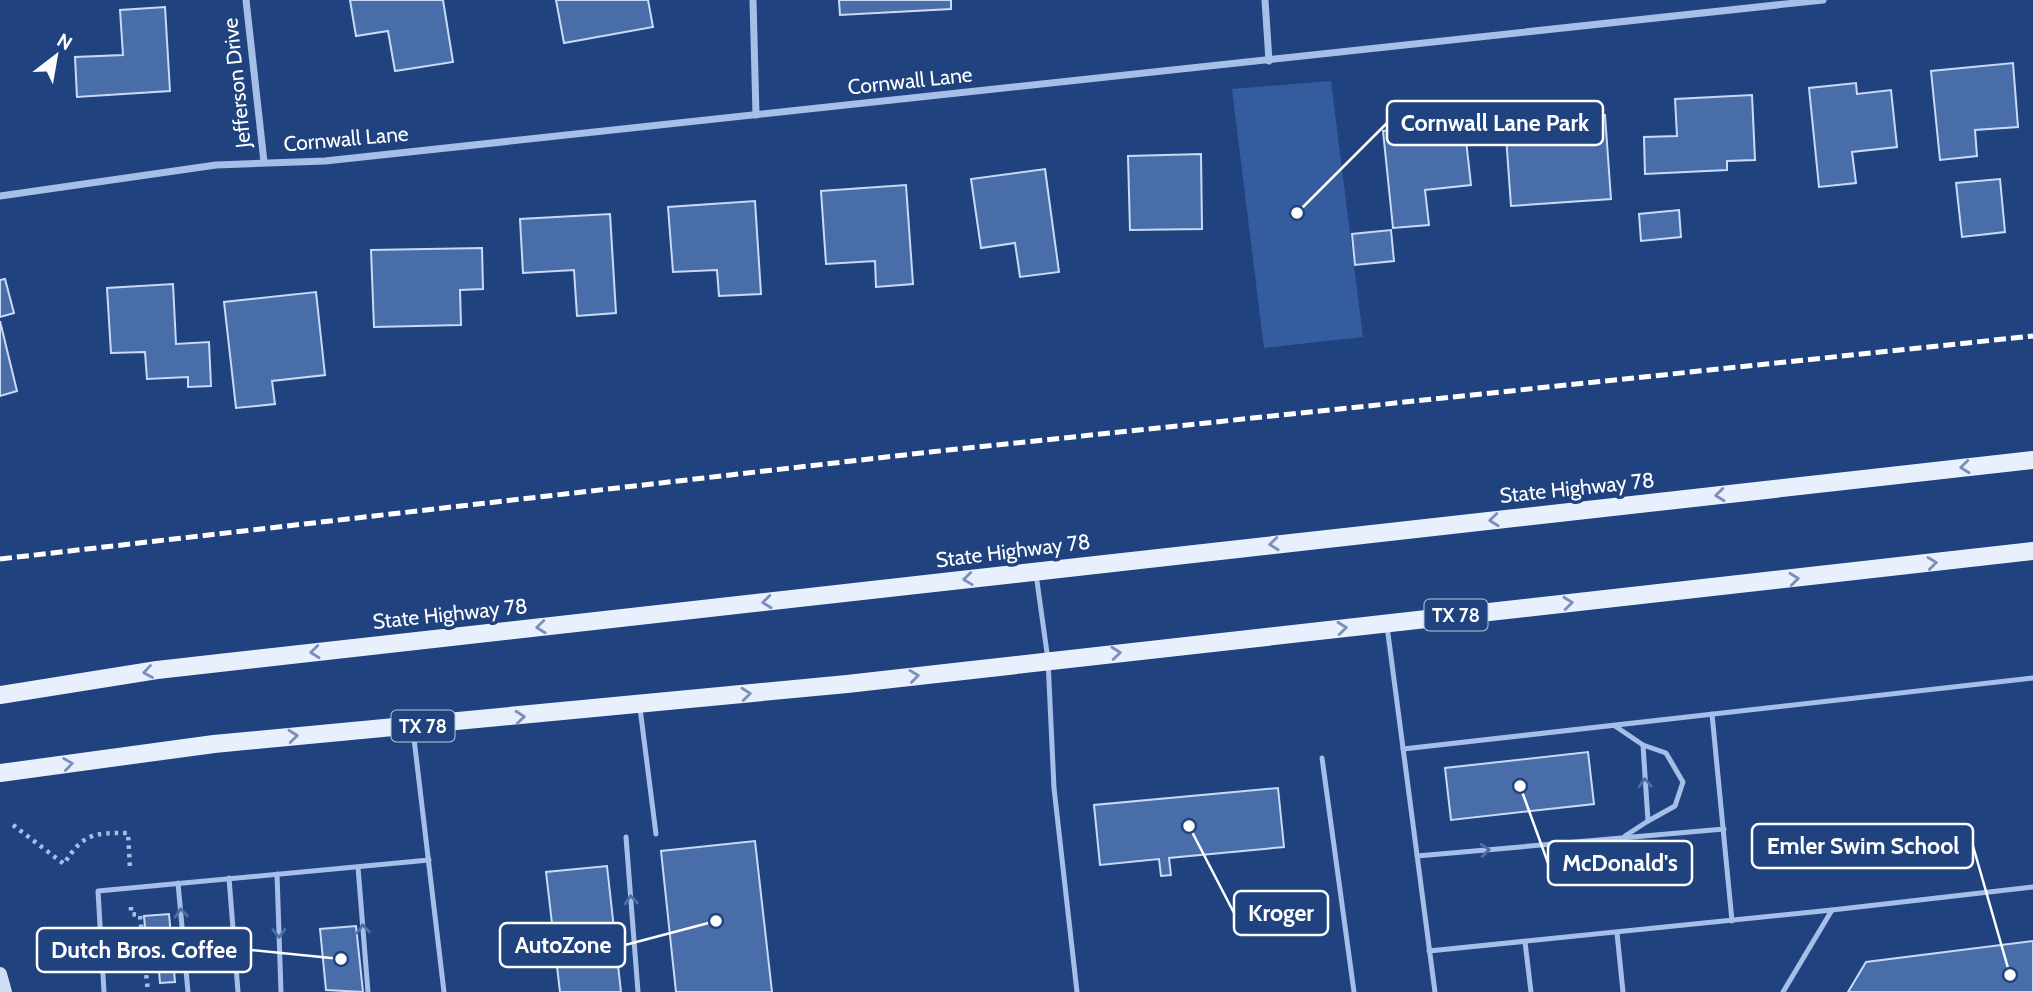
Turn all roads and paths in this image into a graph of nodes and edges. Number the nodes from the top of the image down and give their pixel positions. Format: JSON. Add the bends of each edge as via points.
{"nodes":[{"id":1,"x":246,"y":0,"type":"edge"},
{"id":2,"x":753,"y":0,"type":"edge"},
{"id":3,"x":1265,"y":0,"type":"edge"},
{"id":4,"x":1823,"y":0,"type":"edge"},
{"id":5,"x":1804,"y":1,"type":"edge"},
{"id":6,"x":1269,"y":61,"type":"junction"},
{"id":7,"x":756,"y":115,"type":"junction"},
{"id":8,"x":264,"y":162,"type":"junction"},
{"id":9,"x":0,"y":196,"type":"edge"},
{"id":10,"x":2033,"y":460,"type":"edge"},
{"id":11,"x":2033,"y":551,"type":"edge"},
{"id":12,"x":1036,"y":571,"type":"junction"},
{"id":13,"x":1387,"y":623,"type":"junction"},
{"id":14,"x":1048,"y":660,"type":"junction"},
{"id":15,"x":2033,"y":678,"type":"edge"},
{"id":16,"x":0,"y":695,"type":"edge"},
{"id":17,"x":640,"y":705,"type":"junction"},
{"id":18,"x":1712,"y":714,"type":"junction"},
{"id":19,"x":1613,"y":726,"type":"junction"},
{"id":20,"x":413,"y":727,"type":"junction"},
{"id":21,"x":1643,"y":745,"type":"junction"},
{"id":22,"x":1403,"y":749,"type":"junction"},
{"id":23,"x":1322,"y":758,"type":"dead end"},
{"id":24,"x":0,"y":773,"type":"edge"},
{"id":25,"x":1648,"y":821,"type":"junction"},
{"id":26,"x":13,"y":825,"type":"dead end"},
{"id":27,"x":1724,"y":829,"type":"junction"},
{"id":28,"x":656,"y":834,"type":"dead end"},
{"id":29,"x":626,"y":837,"type":"dead end"},
{"id":30,"x":1623,"y":838,"type":"junction"},
{"id":31,"x":1417,"y":856,"type":"junction"},
{"id":32,"x":429,"y":860,"type":"junction"},
{"id":33,"x":358,"y":867,"type":"junction"},
{"id":34,"x":130,"y":868,"type":"dead end"},
{"id":35,"x":277,"y":874,"type":"junction"},
{"id":36,"x":229,"y":878,"type":"junction"},
{"id":37,"x":178,"y":883,"type":"junction"},
{"id":38,"x":2033,"y":887,"type":"edge"},
{"id":39,"x":131,"y":907,"type":"dead end"},
{"id":40,"x":1832,"y":910,"type":"junction"},
{"id":41,"x":1732,"y":921,"type":"junction"},
{"id":42,"x":1617,"y":933,"type":"junction"},
{"id":43,"x":1525,"y":942,"type":"junction"},
{"id":44,"x":1429,"y":951,"type":"junction"},
{"id":45,"x":0,"y":974,"type":"edge"},
{"id":46,"x":5,"y":992,"type":"edge"},
{"id":47,"x":104,"y":992,"type":"edge"},
{"id":48,"x":148,"y":992,"type":"edge"},
{"id":49,"x":188,"y":992,"type":"edge"},
{"id":50,"x":238,"y":992,"type":"edge"},
{"id":51,"x":281,"y":992,"type":"edge"},
{"id":52,"x":368,"y":992,"type":"edge"},
{"id":53,"x":444,"y":992,"type":"edge"},
{"id":54,"x":638,"y":992,"type":"edge"},
{"id":55,"x":1077,"y":992,"type":"edge"},
{"id":56,"x":1354,"y":992,"type":"edge"},
{"id":57,"x":1435,"y":992,"type":"edge"},
{"id":58,"x":1531,"y":992,"type":"edge"},
{"id":59,"x":1623,"y":992,"type":"edge"},
{"id":60,"x":1783,"y":992,"type":"edge"}],
"edges":[{"from":1,"to":8,"type":"street","name":"Jefferson Drive"},
{"from":2,"to":7,"type":"street"},
{"from":3,"to":6,"type":"street"},
{"from":4,"to":5,"type":"street","name":"Cornwall Lane"},
{"from":5,"to":6,"type":"street","name":"Cornwall Lane"},
{"from":6,"to":7,"type":"street","name":"Cornwall Lane"},
{"from":7,"to":8,"type":"street","name":"Cornwall Lane","via":[[325,160]]},
{"from":8,"to":9,"type":"street","name":"Cornwall Lane","via":[[216,164]]},
{"from":10,"to":12,"type":"main road","name":"State Highway 78","one_way":true},
{"from":13,"to":11,"type":"main road","number":"TX 78","one_way":true},
{"from":12,"to":14,"type":"lane"},
{"from":12,"to":16,"type":"main road","name":"State Highway 78","one_way":true,"via":[[181,667]]},
{"from":14,"to":13,"type":"main road","number":"TX 78","one_way":true},
{"from":13,"to":22,"type":"lane"},
{"from":17,"to":14,"type":"main road","number":"TX 78","one_way":true},
{"from":14,"to":55,"type":"lane","via":[[1054,788]]},
{"from":15,"to":18,"type":"lane"},
{"from":20,"to":17,"type":"main road","number":"TX 78","one_way":true},
{"from":17,"to":28,"type":"lane"},
{"from":18,"to":19,"type":"lane"},
{"from":18,"to":27,"type":"lane"},
{"from":19,"to":21,"type":"lane"},
{"from":19,"to":22,"type":"lane"},
{"from":24,"to":20,"type":"main road","number":"TX 78","one_way":true,"via":[[214,744]]},
{"from":20,"to":32,"type":"lane"},
{"from":25,"to":21,"type":"lane","one_way":true},
{"from":21,"to":25,"type":"lane","via":[[1666,753],[1683,782],[1675,807]]},
{"from":22,"to":31,"type":"lane"},
{"from":23,"to":56,"type":"lane"},
{"from":25,"to":30,"type":"lane"},
{"from":26,"to":34,"type":"path","via":[[64,864],[73,848],[93,833],[128,833]]},
{"from":27,"to":30,"type":"lane"},
{"from":27,"to":41,"type":"lane"},
{"from":54,"to":29,"type":"lane","one_way":true},
{"from":31,"to":30,"type":"lane","one_way":true},
{"from":31,"to":44,"type":"lane"},
{"from":32,"to":33,"type":"lane"},
{"from":32,"to":53,"type":"lane"},
{"from":33,"to":35,"type":"lane"},
{"from":52,"to":33,"type":"lane","one_way":true},
{"from":35,"to":36,"type":"lane"},
{"from":35,"to":51,"type":"lane","one_way":true},
{"from":36,"to":37,"type":"lane"},
{"from":36,"to":50,"type":"lane"},
{"from":37,"to":47,"type":"lane","via":[[98,891]]},
{"from":49,"to":37,"type":"lane","one_way":true},
{"from":38,"to":40,"type":"lane"},
{"from":39,"to":48,"type":"path","via":[[131,914],[140,915]]},
{"from":40,"to":41,"type":"lane"},
{"from":40,"to":60,"type":"lane"},
{"from":41,"to":42,"type":"lane"},
{"from":42,"to":43,"type":"lane"},
{"from":42,"to":59,"type":"lane"},
{"from":43,"to":44,"type":"lane"},
{"from":43,"to":58,"type":"lane"},
{"from":44,"to":57,"type":"lane"},
{"from":45,"to":46,"type":"main road"}]}
